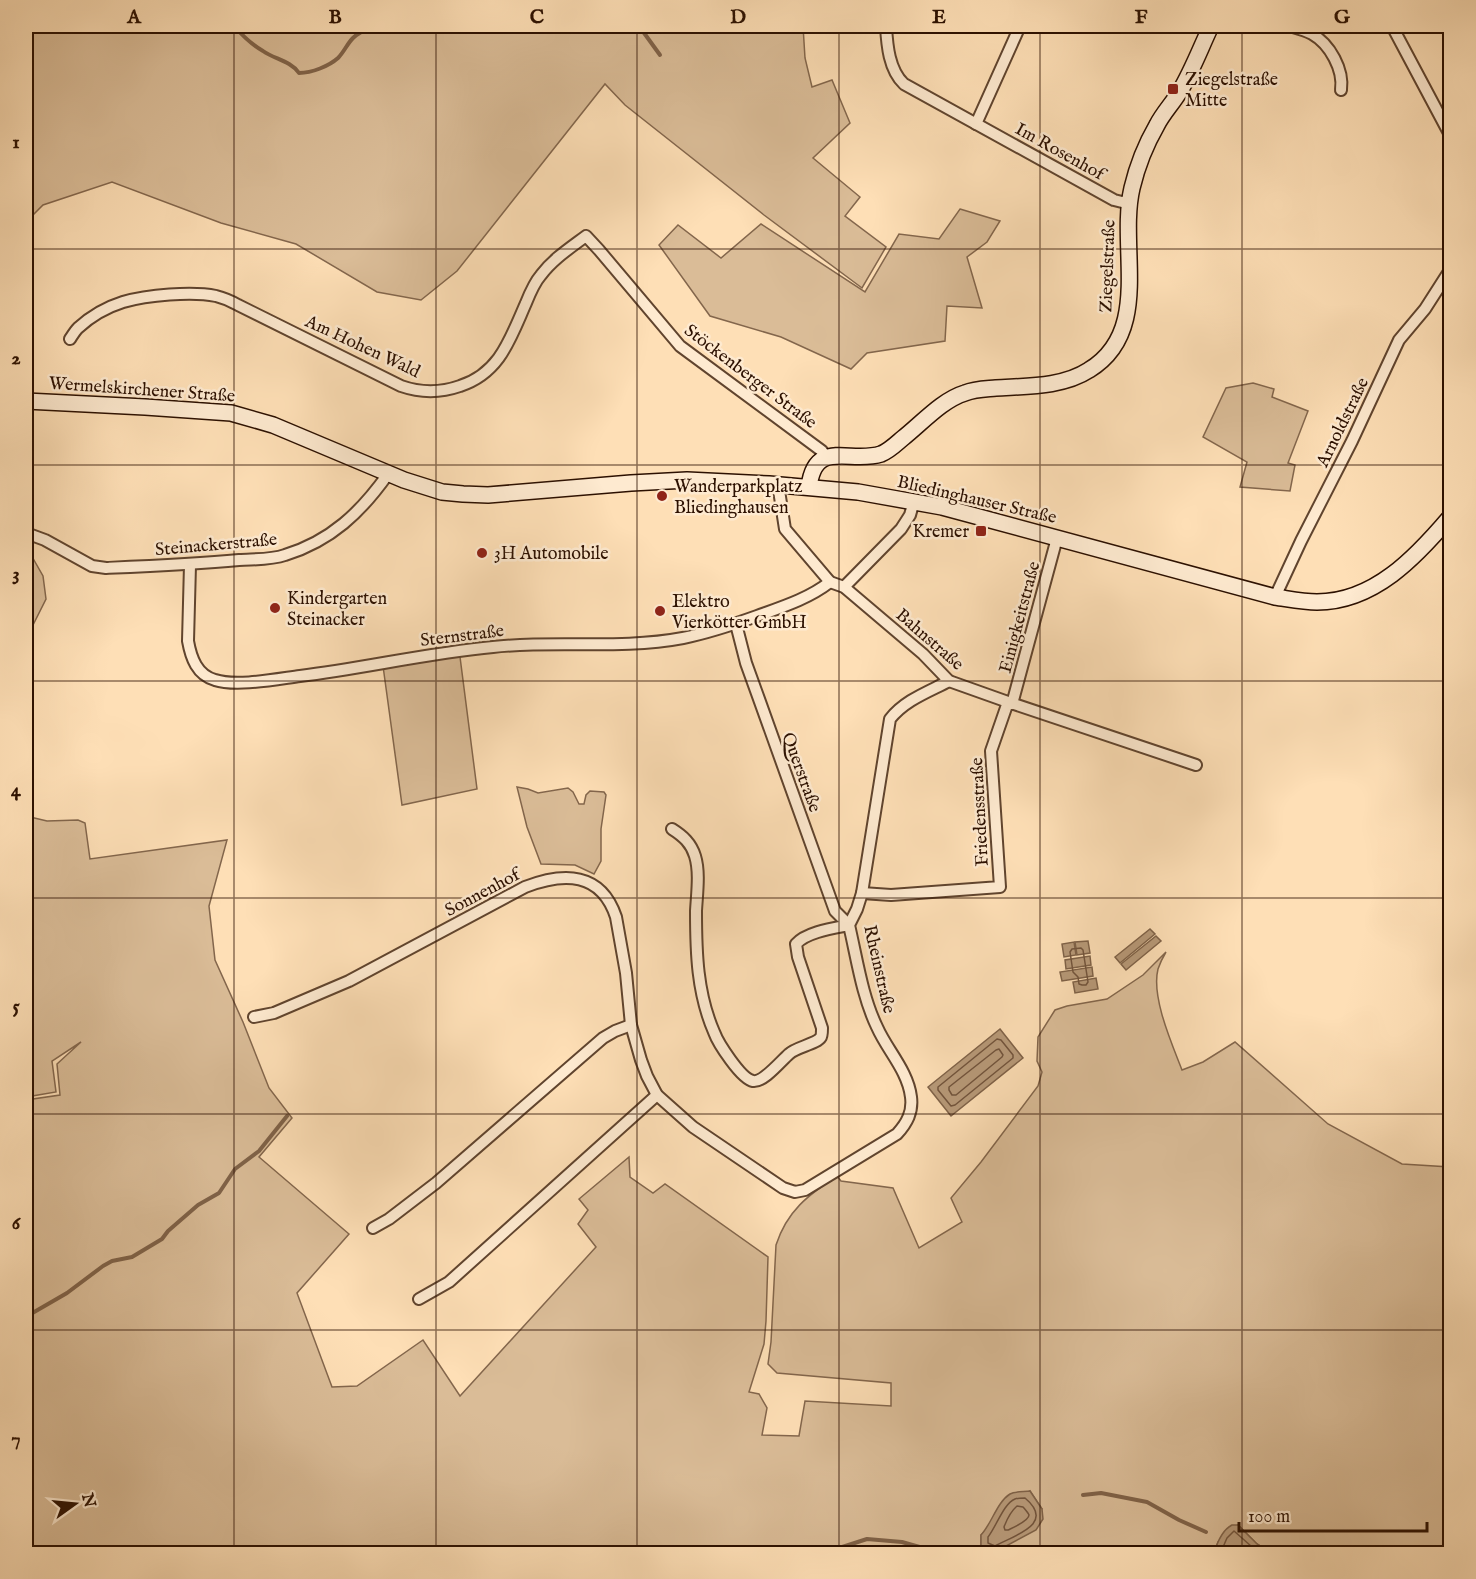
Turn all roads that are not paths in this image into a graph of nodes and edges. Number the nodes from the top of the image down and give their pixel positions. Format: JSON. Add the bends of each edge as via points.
{"nodes":[{"id":1,"x":886,"y":26,"type":"edge"},
{"id":2,"x":1020,"y":26,"type":"edge"},
{"id":3,"x":1211,"y":26,"type":"edge"},
{"id":4,"x":1289,"y":26,"type":"edge"},
{"id":5,"x":1392,"y":26,"type":"edge"},
{"id":6,"x":1341,"y":90,"type":"dead end"},
{"id":7,"x":976,"y":124,"type":"junction"},
{"id":8,"x":1450,"y":135,"type":"edge"},
{"id":9,"x":1129,"y":201,"type":"junction"},
{"id":10,"x":586,"y":236,"type":"joint"},
{"id":11,"x":1450,"y":270,"type":"edge"},
{"id":12,"x":70,"y":339,"type":"dead end"},
{"id":13,"x":26,"y":401,"type":"edge"},
{"id":14,"x":826,"y":458,"type":"junction"},
{"id":15,"x":388,"y":474,"type":"junction"},
{"id":16,"x":778,"y":484,"type":"junction"},
{"id":17,"x":809,"y":487,"type":"junction"},
{"id":18,"x":914,"y":501,"type":"junction"},
{"id":19,"x":1450,"y":517,"type":"edge"},
{"id":20,"x":26,"y":533,"type":"edge"},
{"id":21,"x":1058,"y":538,"type":"junction"},
{"id":22,"x":190,"y":565,"type":"junction"},
{"id":23,"x":830,"y":582,"type":"junction"},
{"id":24,"x":844,"y":587,"type":"junction"},
{"id":25,"x":1275,"y":597,"type":"junction"},
{"id":26,"x":736,"y":624,"type":"junction"},
{"id":27,"x":949,"y":681,"type":"junction"},
{"id":28,"x":1010,"y":703,"type":"junction"},
{"id":29,"x":1196,"y":765,"type":"dead end"},
{"id":30,"x":672,"y":829,"type":"dead end"},
{"id":31,"x":862,"y":893,"type":"junction"},
{"id":32,"x":849,"y":925,"type":"junction"},
{"id":33,"x":254,"y":1017,"type":"dead end"},
{"id":34,"x":632,"y":1025,"type":"junction"},
{"id":35,"x":657,"y":1095,"type":"junction"},
{"id":36,"x":795,"y":1192,"type":"joint"},
{"id":37,"x":373,"y":1228,"type":"dead end"},
{"id":38,"x":419,"y":1299,"type":"dead end"}],
"edges":[{"from":1,"to":7,"type":"street","name":"Im Rosenhof","via":[[888,50],[898,78]]},
{"from":2,"to":7,"type":"street"},
{"from":3,"to":9,"type":"main road","name":"Ziegelstraße","via":[[1180,92],[1156,125],[1136,172]]},
{"from":4,"to":6,"type":"street","via":[[1312,34],[1326,46],[1337,63]]},
{"from":5,"to":8,"type":"street"},
{"from":7,"to":9,"type":"street","name":"Im Rosenhof","via":[[1114,200]]},
{"from":9,"to":14,"type":"main road","name":"Ziegelstraße","via":[[1128,311],[1120,336],[1100,363],[1048,384],[965,393],[880,454]]},
{"from":10,"to":12,"type":"street","name":"Am Hohen Wald","via":[[540,275],[500,358],[487,372],[453,389],[411,390],[215,296],[187,294],[124,302],[77,328]]},
{"from":10,"to":14,"type":"street","name":"Stöckenberger Straße","via":[[680,346],[822,451]]},
{"from":11,"to":25,"type":"street","name":"Arnoldstraße","via":[[1400,340]]},
{"from":13,"to":15,"type":"main road","name":"Wermelskirchener Straße","via":[[231,414],[273,425]]},
{"from":14,"to":17,"type":"main road","via":[[811,474]]},
{"from":15,"to":16,"type":"main road","name":"Bliedinghauser Straße","via":[[442,492],[488,495],[687,480]]},
{"from":15,"to":22,"type":"street","name":"Steinackerstraße","via":[[352,518],[308,546],[283,556]]},
{"from":16,"to":17,"type":"main road","name":"Bliedinghauser Straße"},
{"from":16,"to":23,"type":"street","via":[[785,529]]},
{"from":17,"to":18,"type":"main road","name":"Bliedinghauser Straße"},
{"from":18,"to":21,"type":"main road","name":"Bliedinghauser Straße"},
{"from":18,"to":24,"type":"street","via":[[901,530]]},
{"from":19,"to":25,"type":"main road","name":"Bliedinghauser Straße","via":[[1410,560],[1388,578],[1354,596],[1317,602]]},
{"from":20,"to":22,"type":"street","name":"Steinackerstraße","via":[[92,566]]},
{"from":21,"to":25,"type":"main road","name":"Bliedinghauser Straße"},
{"from":21,"to":28,"type":"street","name":"Einigkeitstraße"},
{"from":22,"to":26,"type":"street","name":"Sternstraße","via":[[190,654],[204,674],[230,683],[494,646],[634,645],[683,638]]},
{"from":23,"to":24,"type":"street","name":"Bahnstraße"},
{"from":23,"to":26,"type":"street","name":"Sternstraße","via":[[792,604]]},
{"from":24,"to":27,"type":"street","name":"Bahnstraße"},
{"from":26,"to":32,"type":"street","name":"Querstraße","via":[[749,672],[835,911]]},
{"from":27,"to":28,"type":"street","name":"Bahnstraße"},
{"from":27,"to":31,"type":"street","name":"Rheinstraße","via":[[915,698],[890,719]]},
{"from":28,"to":29,"type":"street","name":"Bahnstraße"},
{"from":28,"to":31,"type":"street","name":"Friedensstraße","via":[[991,751],[1000,887],[891,895]]},
{"from":30,"to":32,"type":"street","via":[[690,844],[697,864],[696,959],[709,1020],[725,1052],[751,1080],[761,1079],[794,1050],[821,1037],[822,1028],[796,944],[802,938]]},
{"from":31,"to":32,"type":"street","name":"Rheinstraße"},
{"from":32,"to":36,"type":"street","name":"Rheinstraße","via":[[871,1013],[907,1081],[912,1111],[897,1134],[805,1190]]},
{"from":33,"to":34,"type":"street","name":"Sonnenhof","via":[[274,1013],[349,981],[525,887],[564,878],[584,880],[595,886],[613,909]]},
{"from":34,"to":35,"type":"street","name":"Sonnenhof","via":[[644,1068]]},
{"from":34,"to":37,"type":"street","via":[[603,1038],[436,1183]]},
{"from":35,"to":36,"type":"street","name":"Sonnenhof","via":[[700,1132],[783,1188]]},
{"from":35,"to":38,"type":"street","via":[[448,1282]]}]}
